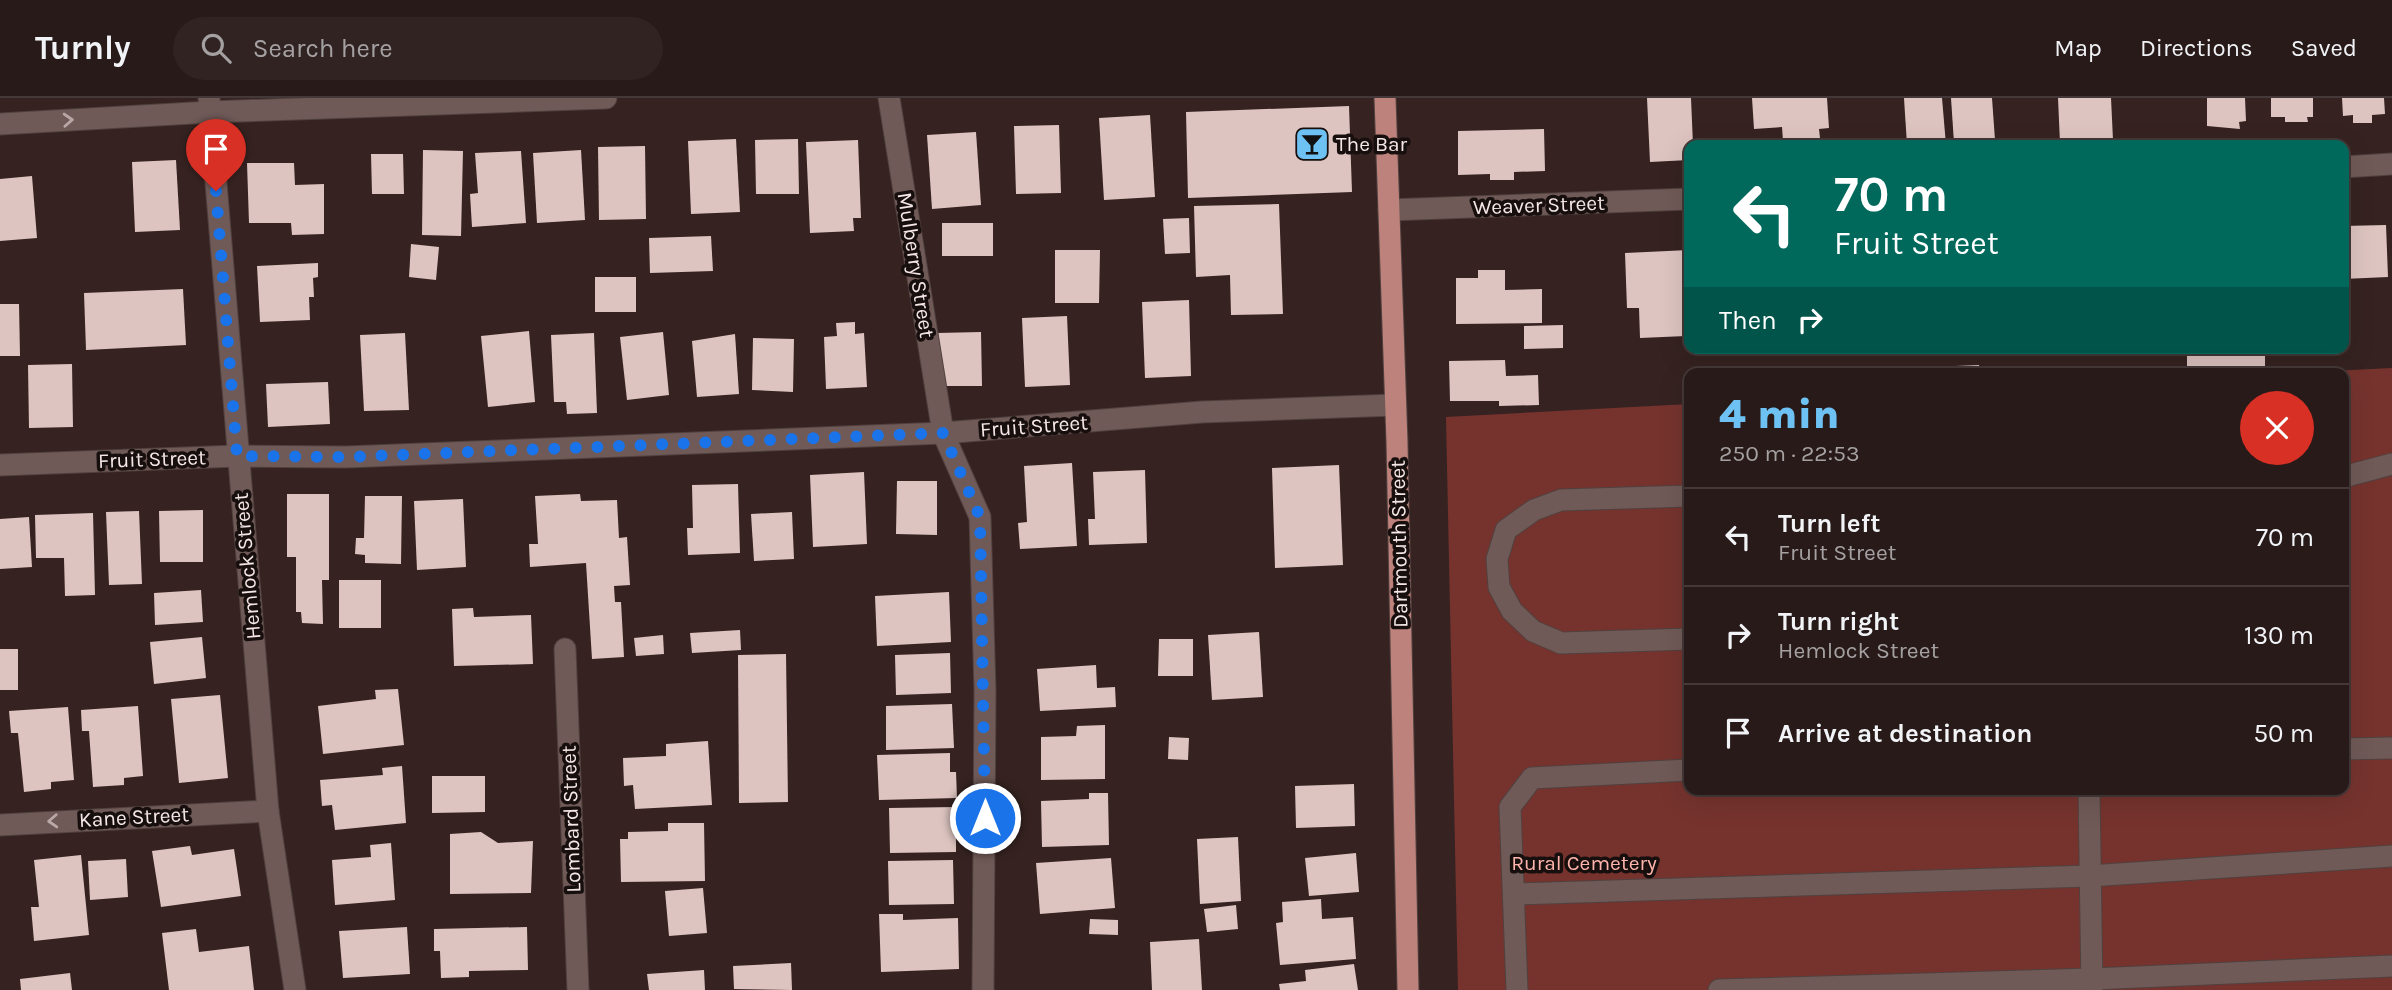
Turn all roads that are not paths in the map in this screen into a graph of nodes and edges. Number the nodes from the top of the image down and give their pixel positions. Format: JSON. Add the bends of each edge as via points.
{"nodes":[{"id":1,"x":606,"y":98,"type":"edge"},
{"id":2,"x":889,"y":98,"type":"edge"},
{"id":3,"x":1385,"y":98,"type":"edge"},
{"id":4,"x":209,"y":105,"type":"edge"},
{"id":5,"x":0,"y":124,"type":"edge"},
{"id":6,"x":2392,"y":164,"type":"edge"},
{"id":7,"x":2349,"y":167,"type":"edge"},
{"id":8,"x":1684,"y":199,"type":"edge"},
{"id":9,"x":1389,"y":210,"type":"junction"},
{"id":10,"x":1395,"y":405,"type":"junction"},
{"id":11,"x":943,"y":433,"type":"junction"},
{"id":12,"x":237,"y":456,"type":"junction"},
{"id":13,"x":2392,"y":464,"type":"edge"},
{"id":14,"x":0,"y":465,"type":"edge"},
{"id":15,"x":2349,"y":475,"type":"edge"},
{"id":16,"x":1684,"y":496,"type":"edge"},
{"id":17,"x":1684,"y":639,"type":"edge"},
{"id":18,"x":565,"y":649,"type":"dead end"},
{"id":19,"x":2392,"y":748,"type":"edge"},
{"id":20,"x":2349,"y":749,"type":"edge"},
{"id":21,"x":1684,"y":770,"type":"edge"},
{"id":22,"x":2089,"y":795,"type":"edge"},
{"id":23,"x":268,"y":811,"type":"junction"},
{"id":24,"x":0,"y":825,"type":"edge"},
{"id":25,"x":2392,"y":856,"type":"edge"},
{"id":26,"x":2089,"y":876,"type":"junction"},
{"id":27,"x":1514,"y":894,"type":"junction"},
{"id":28,"x":2392,"y":965,"type":"edge"},
{"id":29,"x":2092,"y":985,"type":"edge"},
{"id":30,"x":295,"y":990,"type":"edge"},
{"id":31,"x":578,"y":990,"type":"edge"},
{"id":32,"x":983,"y":990,"type":"edge"},
{"id":33,"x":1408,"y":990,"type":"edge"},
{"id":34,"x":1517,"y":990,"type":"edge"},
{"id":35,"x":1719,"y":990,"type":"edge"}],
"edges":[{"from":1,"to":4,"type":"street"},
{"from":2,"to":11,"type":"street","name":"Mulberry Street"},
{"from":3,"to":9,"type":"main road","name":"Dartmouth Street"},
{"from":5,"to":4,"type":"street","one_way":true},
{"from":4,"to":12,"type":"street","name":"Hemlock Street"},
{"from":6,"to":7,"type":"street"},
{"from":8,"to":9,"type":"street","name":"Weaver Street"},
{"from":9,"to":10,"type":"main road","name":"Dartmouth Street"},
{"from":10,"to":11,"type":"street","name":"Fruit Street","via":[[1202,412]]},
{"from":10,"to":33,"type":"main road","name":"Dartmouth Street"},
{"from":11,"to":12,"type":"street","name":"Fruit Street","via":[[346,457]]},
{"from":11,"to":32,"type":"street","name":"Mulberry Street","via":[[980,517],[985,717]]},
{"from":12,"to":14,"type":"street","name":"Fruit Street"},
{"from":12,"to":23,"type":"street","name":"Hemlock Street"},
{"from":13,"to":15,"type":"street"},
{"from":16,"to":17,"type":"street","via":[[1561,500],[1534,510],[1506,530],[1497,559],[1499,587],[1512,611],[1533,631],[1560,643]]},
{"from":18,"to":31,"type":"street","name":"Lombard Street"},
{"from":19,"to":20,"type":"street"},
{"from":21,"to":27,"type":"street","via":[[1532,778],[1510,807]]},
{"from":22,"to":26,"type":"street"},
{"from":23,"to":24,"type":"street","name":"Kane Street","one_way":true},
{"from":23,"to":30,"type":"street","name":"Hemlock Street"},
{"from":25,"to":26,"type":"street"},
{"from":26,"to":27,"type":"street"},
{"from":26,"to":29,"type":"street"},
{"from":27,"to":34,"type":"street"},
{"from":28,"to":29,"type":"street"},
{"from":29,"to":35,"type":"street"}]}
